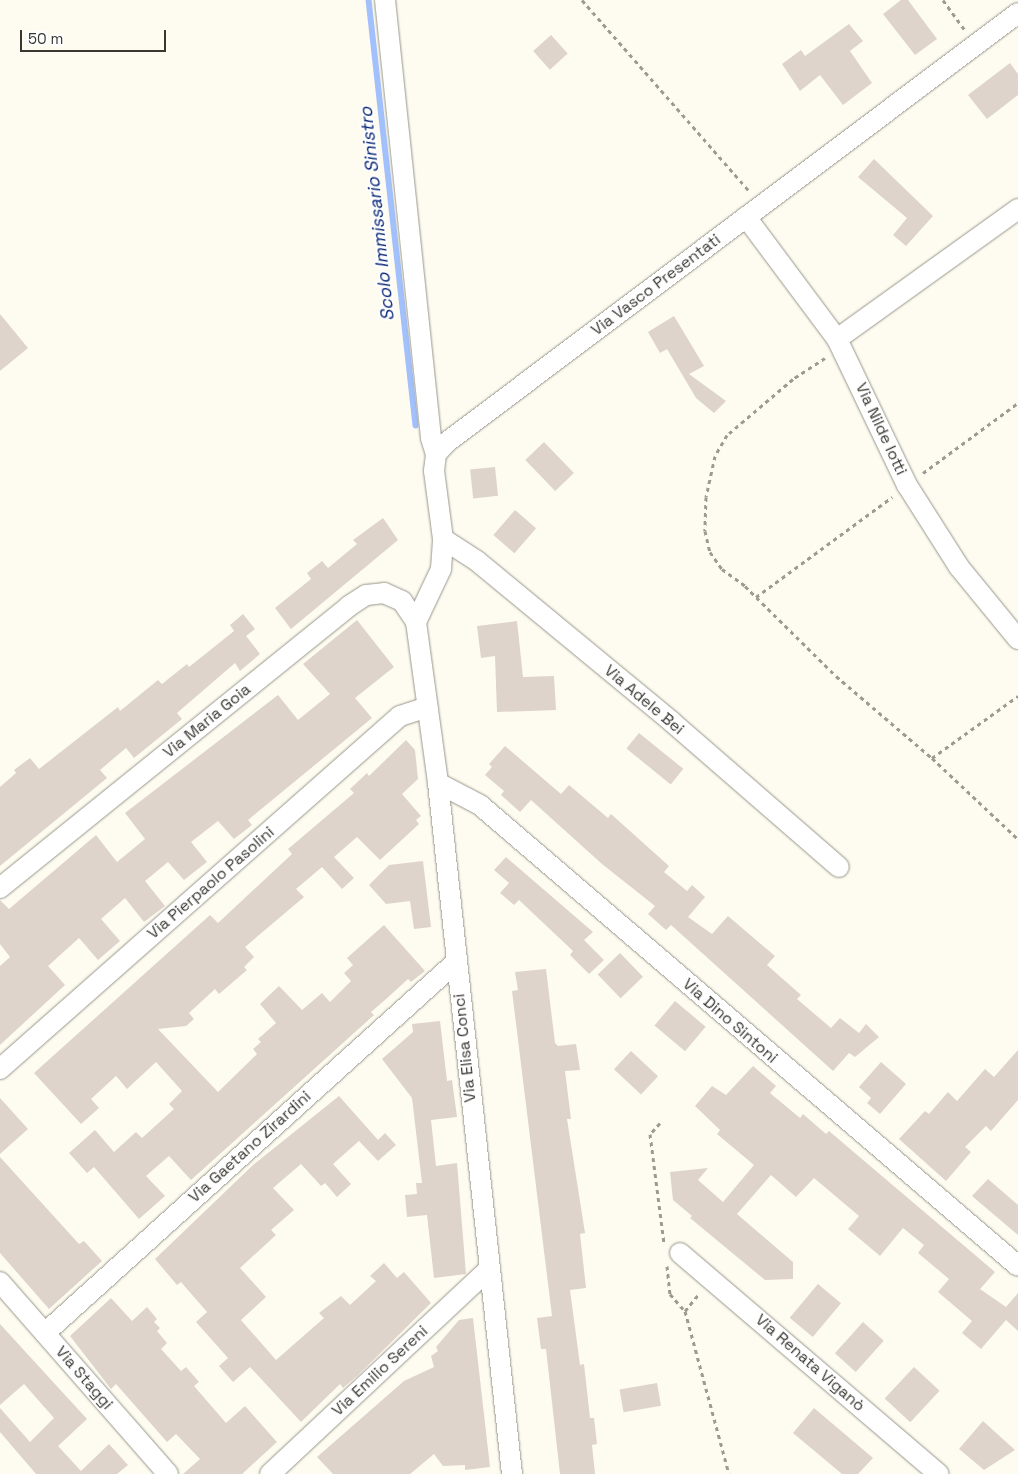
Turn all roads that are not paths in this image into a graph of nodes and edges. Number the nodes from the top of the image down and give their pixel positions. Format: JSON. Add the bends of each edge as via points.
{"nodes":[{"id":1,"x":385,"y":0,"type":"edge"},
{"id":2,"x":1018,"y":13,"type":"edge"},
{"id":3,"x":1018,"y":209,"type":"edge"},
{"id":4,"x":754,"y":211,"type":"junction"},
{"id":5,"x":839,"y":343,"type":"junction"},
{"id":6,"x":436,"y":454,"type":"junction"},
{"id":7,"x":443,"y":539,"type":"junction"},
{"id":8,"x":416,"y":622,"type":"junction"},
{"id":9,"x":1018,"y":639,"type":"edge"},
{"id":10,"x":428,"y":707,"type":"junction"},
{"id":11,"x":438,"y":782,"type":"junction"},
{"id":12,"x":839,"y":867,"type":"dead end"},
{"id":13,"x":0,"y":888,"type":"edge"},
{"id":14,"x":456,"y":962,"type":"junction"},
{"id":15,"x":0,"y":1069,"type":"edge"},
{"id":16,"x":670,"y":1252,"type":"road end"},
{"id":17,"x":1018,"y":1266,"type":"edge"},
{"id":18,"x":490,"y":1268,"type":"junction"},
{"id":19,"x":0,"y":1282,"type":"edge"},
{"id":20,"x":45,"y":1333,"type":"junction"},
{"id":21,"x":168,"y":1474,"type":"edge"},
{"id":22,"x":270,"y":1474,"type":"edge"},
{"id":23,"x":512,"y":1474,"type":"edge"},
{"id":24,"x":939,"y":1474,"type":"edge"}],
"edges":[{"from":1,"to":6,"type":"street","via":[[430,438]]},
{"from":2,"to":4,"type":"street","name":"Via Vasco Presentati"},
{"from":3,"to":5,"type":"street"},
{"from":4,"to":5,"type":"street","name":"Via Nilde Iotti"},
{"from":4,"to":6,"type":"street","name":"Via Vasco Presentati","via":[[447,442]]},
{"from":5,"to":9,"type":"street","name":"Via Nilde Iotti","via":[[908,485],[959,567]]},
{"from":6,"to":7,"type":"street","via":[[434,471]]},
{"from":7,"to":8,"type":"street","via":[[441,569]]},
{"from":7,"to":12,"type":"street","name":"Via Adele Bei","via":[[477,561]]},
{"from":8,"to":10,"type":"street","name":"Via Elisa Conci"},
{"from":8,"to":13,"type":"street","name":"Via Maria Goia","via":[[402,601],[384,593],[366,595]]},
{"from":10,"to":11,"type":"street","name":"Via Elisa Conci"},
{"from":10,"to":15,"type":"street","name":"Via Pierpaolo Pasolini","via":[[400,716]]},
{"from":11,"to":14,"type":"street","name":"Via Elisa Conci"},
{"from":11,"to":17,"type":"street","name":"Via Dino Sintoni","via":[[480,805]]},
{"from":14,"to":18,"type":"street","name":"Via Elisa Conci"},
{"from":14,"to":20,"type":"street","name":"Via Gaetano Zirardini"},
{"from":16,"to":24,"type":"street","name":"Via Renata Viganò"},
{"from":18,"to":22,"type":"street","name":"Via Emilio Sereni"},
{"from":18,"to":23,"type":"street","name":"Via Elisa Conci"},
{"from":19,"to":20,"type":"street","name":"Via Staggi"},
{"from":20,"to":21,"type":"street","name":"Via Staggi"}]}
